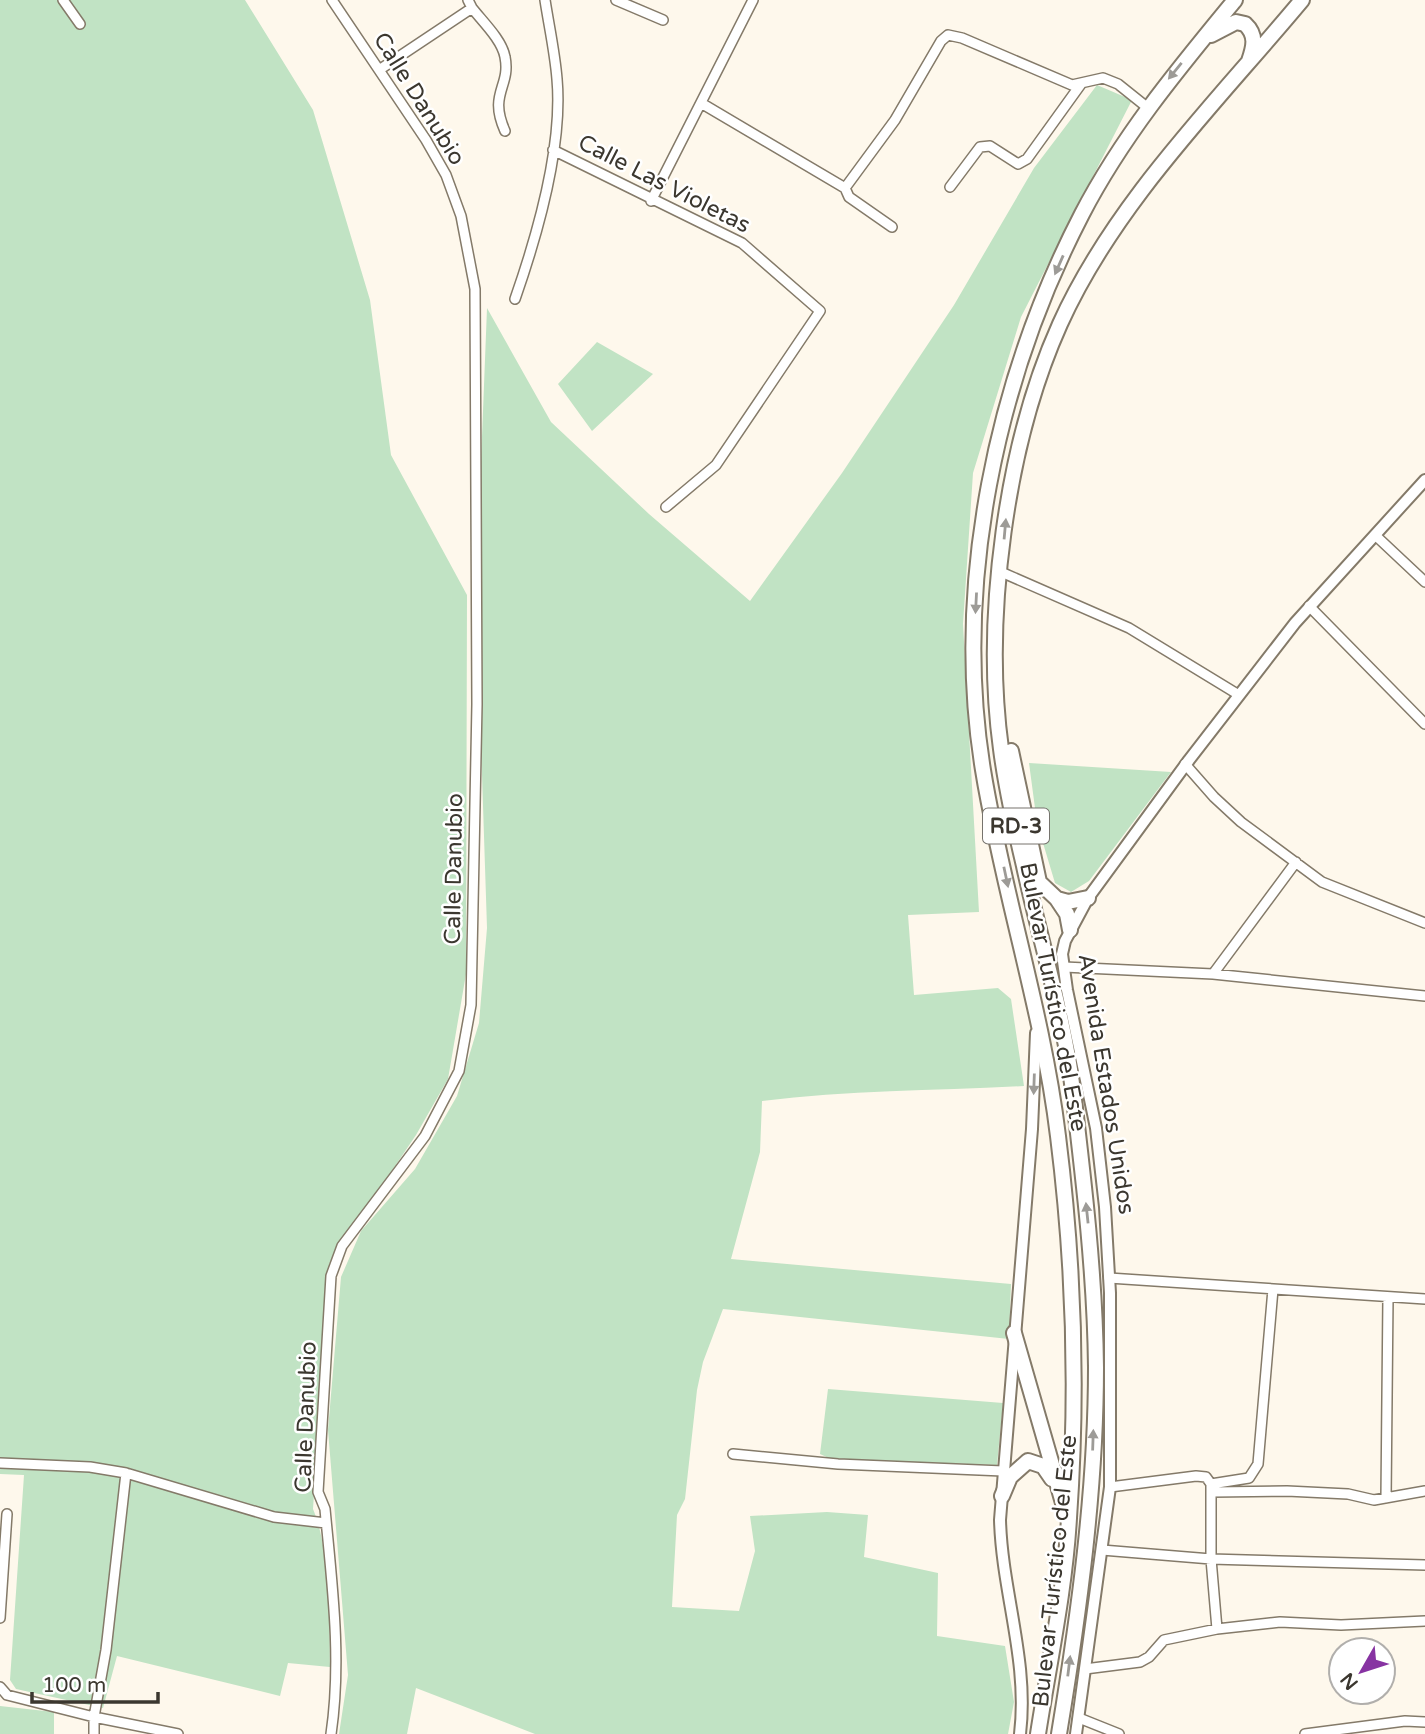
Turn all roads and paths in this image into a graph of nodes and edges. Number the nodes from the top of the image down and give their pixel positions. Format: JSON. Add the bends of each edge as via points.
{"nodes":[{"id":1,"x":63,"y":0,"type":"edge"},
{"id":2,"x":332,"y":0,"type":"edge"},
{"id":3,"x":545,"y":0,"type":"edge"},
{"id":4,"x":616,"y":0,"type":"edge"},
{"id":5,"x":753,"y":0,"type":"edge"},
{"id":6,"x":1235,"y":0,"type":"edge"},
{"id":7,"x":1302,"y":1,"type":"edge"},
{"id":8,"x":470,"y":4,"type":"edge"},
{"id":9,"x":663,"y":20,"type":"dead end"},
{"id":10,"x":80,"y":24,"type":"dead end"},
{"id":11,"x":1202,"y":40,"type":"junction"},
{"id":12,"x":1247,"y":68,"type":"junction"},
{"id":13,"x":379,"y":70,"type":"junction"},
{"id":14,"x":1081,"y":83,"type":"junction"},
{"id":15,"x":701,"y":103,"type":"junction"},
{"id":16,"x":1148,"y":108,"type":"junction"},
{"id":17,"x":505,"y":131,"type":"dead end"},
{"id":18,"x":553,"y":150,"type":"junction"},
{"id":19,"x":950,"y":187,"type":"dead end"},
{"id":20,"x":845,"y":188,"type":"junction"},
{"id":21,"x":651,"y":201,"type":"junction"},
{"id":22,"x":892,"y":227,"type":"dead end"},
{"id":23,"x":516,"y":299,"type":"dead end"},
{"id":24,"x":1425,"y":480,"type":"edge"},
{"id":25,"x":666,"y":507,"type":"dead end"},
{"id":26,"x":1375,"y":536,"type":"junction"},
{"id":27,"x":1001,"y":572,"type":"junction"},
{"id":28,"x":1425,"y":582,"type":"edge"},
{"id":29,"x":1309,"y":606,"type":"junction"},
{"id":30,"x":996,"y":625,"type":"junction"},
{"id":31,"x":1239,"y":695,"type":"junction"},
{"id":32,"x":1425,"y":724,"type":"edge"},
{"id":33,"x":1185,"y":764,"type":"junction"},
{"id":34,"x":1296,"y":862,"type":"junction"},
{"id":35,"x":1088,"y":898,"type":"junction"},
{"id":36,"x":1057,"y":899,"type":"junction"},
{"id":37,"x":1425,"y":923,"type":"edge"},
{"id":38,"x":1070,"y":930,"type":"junction"},
{"id":39,"x":1064,"y":967,"type":"junction"},
{"id":40,"x":1213,"y":974,"type":"junction"},
{"id":41,"x":1425,"y":996,"type":"edge"},
{"id":42,"x":1037,"y":1016,"type":"junction"},
{"id":43,"x":1109,"y":1278,"type":"junction"},
{"id":44,"x":1273,"y":1289,"type":"junction"},
{"id":45,"x":1388,"y":1297,"type":"junction"},
{"id":46,"x":1425,"y":1299,"type":"edge"},
{"id":47,"x":1014,"y":1334,"type":"junction"},
{"id":48,"x":733,"y":1454,"type":"dead end"},
{"id":49,"x":0,"y":1463,"type":"edge"},
{"id":50,"x":1003,"y":1471,"type":"junction"},
{"id":51,"x":126,"y":1473,"type":"junction"},
{"id":52,"x":1110,"y":1487,"type":"junction"},
{"id":53,"x":1212,"y":1488,"type":"junction"},
{"id":54,"x":1059,"y":1490,"type":"junction"},
{"id":55,"x":1425,"y":1491,"type":"edge"},
{"id":56,"x":1002,"y":1496,"type":"junction"},
{"id":57,"x":1386,"y":1498,"type":"junction"},
{"id":58,"x":7,"y":1514,"type":"dead end"},
{"id":59,"x":1069,"y":1522,"type":"junction"},
{"id":60,"x":326,"y":1523,"type":"junction"},
{"id":61,"x":1102,"y":1550,"type":"junction"},
{"id":62,"x":1211,"y":1559,"type":"junction"},
{"id":63,"x":1425,"y":1565,"type":"edge"},
{"id":64,"x":0,"y":1619,"type":"edge"},
{"id":65,"x":1425,"y":1621,"type":"edge"},
{"id":66,"x":1217,"y":1629,"type":"junction"},
{"id":67,"x":1085,"y":1668,"type":"junction"},
{"id":68,"x":0,"y":1687,"type":"edge"},
{"id":69,"x":94,"y":1717,"type":"junction"},
{"id":70,"x":1079,"y":1718,"type":"junction"},
{"id":71,"x":1425,"y":1722,"type":"edge"},
{"id":72,"x":94,"y":1734,"type":"edge"},
{"id":73,"x":178,"y":1734,"type":"edge"},
{"id":74,"x":331,"y":1734,"type":"edge"},
{"id":75,"x":1020,"y":1734,"type":"edge"},
{"id":76,"x":1038,"y":1734,"type":"edge"},
{"id":77,"x":1059,"y":1734,"type":"edge"},
{"id":78,"x":1076,"y":1734,"type":"edge"},
{"id":79,"x":1119,"y":1734,"type":"edge"},
{"id":80,"x":1306,"y":1734,"type":"edge"}],
"edges":[{"from":1,"to":10,"type":"street"},
{"from":2,"to":13,"type":"street","name":"Calle Danubio"},
{"from":3,"to":18,"type":"street","via":[[557,82]]},
{"from":4,"to":9,"type":"street"},
{"from":5,"to":15,"type":"street"},
{"from":6,"to":11,"type":"highway","name":"Bulevar Turístico del Este","number":"RD-3"},
{"from":7,"to":12,"type":"highway","name":"Bulevar Turístico del Este","number":"RD-3"},
{"from":8,"to":13,"type":"street"},
{"from":8,"to":17,"type":"street","via":[[505,54],[497,107]]},
{"from":11,"to":12,"type":"highway","via":[[1228,25],[1245,24],[1254,45]]},
{"from":11,"to":16,"type":"highway","name":"Bulevar Turístico del Este","number":"RD-3","one_way":true},
{"from":27,"to":12,"type":"highway","name":"Bulevar Turístico del Este","number":"RD-3","one_way":true,"via":[[1018,446],[1060,325],[1109,236],[1140,191]]},
{"from":13,"to":60,"type":"street","name":"Calle Danubio","via":[[446,175],[461,216],[475,289],[477,704],[471,1005],[459,1071],[425,1136],[342,1245],[331,1276],[318,1492]]},
{"from":14,"to":16,"type":"street","via":[[1103,78]]},
{"from":14,"to":19,"type":"street","via":[[1027,159],[1018,164],[990,146],[980,147]]},
{"from":14,"to":20,"type":"street","via":[[1072,85],[948,35],[895,120]]},
{"from":15,"to":20,"type":"street"},
{"from":15,"to":21,"type":"street"},
{"from":16,"to":42,"type":"highway","name":"Bulevar Turístico del Este","number":"RD-3","one_way":true,"via":[[1082,214],[1055,274],[1016,382],[984,522],[974,624],[983,771]]},
{"from":18,"to":21,"type":"street","name":"Calle Las Violetas"},
{"from":18,"to":23,"type":"street","via":[[537,235]]},
{"from":20,"to":22,"type":"street","via":[[849,197]]},
{"from":21,"to":25,"type":"street","name":"Calle Las Violetas","via":[[742,243],[820,311],[716,465]]},
{"from":24,"to":26,"type":"street","name":"Avenida Estados Unidos"},
{"from":26,"to":28,"type":"street"},
{"from":26,"to":29,"type":"street","name":"Avenida Estados Unidos"},
{"from":27,"to":30,"type":"highway","name":"Bulevar Turístico del Este","number":"RD-3"},
{"from":27,"to":31,"type":"street","via":[[1129,628]]},
{"from":29,"to":31,"type":"street","name":"Avenida Estados Unidos"},
{"from":29,"to":32,"type":"street"},
{"from":30,"to":36,"type":"highway","via":[[1005,661],[1009,744],[1039,883]]},
{"from":77,"to":30,"type":"highway","name":"Bulevar Turístico del Este","number":"RD-3","one_way":true,"via":[[1093,1457],[1096,1367],[1091,1245],[1073,1084],[1000,746]]},
{"from":31,"to":33,"type":"street","name":"Avenida Estados Unidos"},
{"from":33,"to":34,"type":"street","via":[[1226,809]]},
{"from":33,"to":35,"type":"street","name":"Avenida Estados Unidos"},
{"from":34,"to":37,"type":"street","via":[[1322,882]]},
{"from":34,"to":40,"type":"street"},
{"from":35,"to":36,"type":"highway"},
{"from":35,"to":38,"type":"street","name":"Avenida Estados Unidos"},
{"from":36,"to":38,"type":"highway"},
{"from":38,"to":39,"type":"street","name":"Avenida Estados Unidos","via":[[1062,954]]},
{"from":39,"to":40,"type":"street"},
{"from":39,"to":43,"type":"street","name":"Avenida Estados Unidos","via":[[1096,1128]]},
{"from":40,"to":41,"type":"street"},
{"from":42,"to":47,"type":"street","one_way":true},
{"from":42,"to":59,"type":"highway","name":"Bulevar Turístico del Este","number":"RD-3","via":[[1058,1133],[1068,1236],[1075,1371]]},
{"from":43,"to":44,"type":"street"},
{"from":43,"to":52,"type":"street","name":"Avenida Estados Unidos"},
{"from":44,"to":45,"type":"street"},
{"from":44,"to":53,"type":"street","via":[[1258,1464],[1249,1478]]},
{"from":45,"to":46,"type":"street"},
{"from":45,"to":57,"type":"street"},
{"from":47,"to":50,"type":"street"},
{"from":47,"to":54,"type":"highway"},
{"from":48,"to":50,"type":"street"},
{"from":49,"to":51,"type":"street"},
{"from":50,"to":56,"type":"street"},
{"from":51,"to":60,"type":"street","via":[[274,1517]]},
{"from":51,"to":69,"type":"street"},
{"from":52,"to":53,"type":"street","via":[[1196,1476],[1206,1477]]},
{"from":52,"to":61,"type":"street","name":"Avenida Estados Unidos"},
{"from":53,"to":57,"type":"street"},
{"from":53,"to":62,"type":"street"},
{"from":54,"to":56,"type":"highway","via":[[1043,1466],[1028,1461],[1010,1477]]},
{"from":54,"to":59,"type":"highway"},
{"from":55,"to":57,"type":"street"},
{"from":56,"to":75,"type":"street","via":[[1001,1545],[1022,1679]]},
{"from":58,"to":64,"type":"street"},
{"from":59,"to":76,"type":"highway","name":"Bulevar Turístico del Este","number":"RD-3"},
{"from":60,"to":74,"type":"street","name":"Calle Danubio","via":[[337,1639]]},
{"from":61,"to":62,"type":"street"},
{"from":61,"to":67,"type":"street","name":"Avenida Estados Unidos"},
{"from":62,"to":63,"type":"street"},
{"from":62,"to":66,"type":"street"},
{"from":65,"to":66,"type":"street","via":[[1280,1622]]},
{"from":66,"to":67,"type":"street","via":[[1164,1640],[1140,1662]]},
{"from":67,"to":70,"type":"street","name":"Avenida Estados Unidos"},
{"from":68,"to":69,"type":"street","via":[[7,1695]]},
{"from":69,"to":72,"type":"street"},
{"from":69,"to":73,"type":"street"},
{"from":70,"to":78,"type":"street","name":"Avenida Estados Unidos"},
{"from":70,"to":79,"type":"street"},
{"from":71,"to":80,"type":"street"}]}
